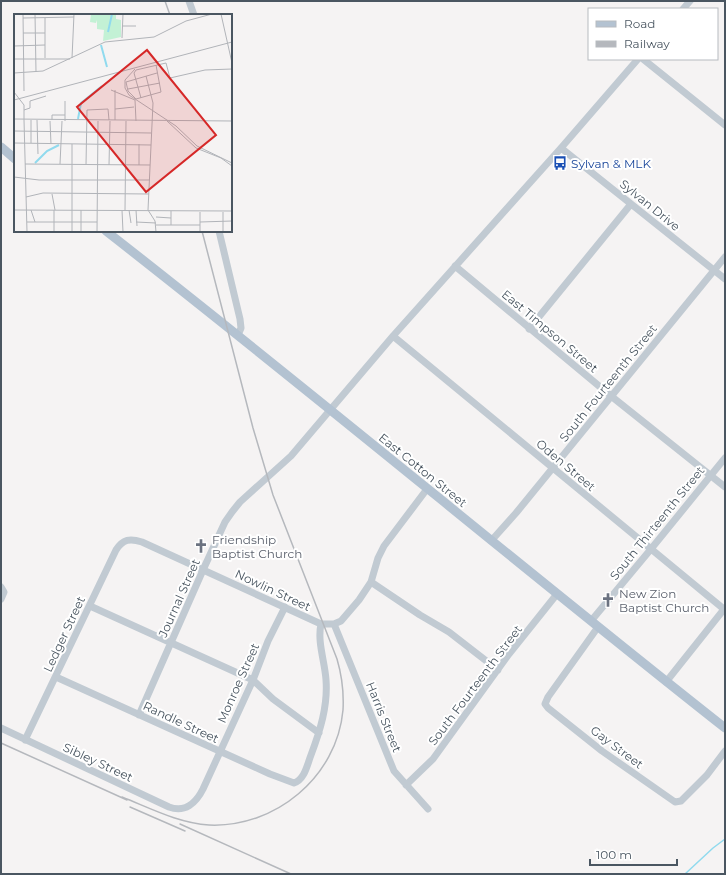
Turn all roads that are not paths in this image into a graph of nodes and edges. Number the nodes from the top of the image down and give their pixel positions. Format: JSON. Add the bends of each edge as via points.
{"nodes":[{"id":1,"x":189,"y":1,"type":"edge"},
{"id":2,"x":194,"y":14,"type":"edge"},
{"id":3,"x":637,"y":60,"type":"edge"},
{"id":4,"x":644,"y":60,"type":"edge"},
{"id":5,"x":725,"y":125,"type":"edge"},
{"id":6,"x":1,"y":147,"type":"edge"},
{"id":7,"x":561,"y":148,"type":"junction"},
{"id":8,"x":14,"y":158,"type":"edge"},
{"id":9,"x":631,"y":204,"type":"junction"},
{"id":10,"x":107,"y":232,"type":"edge"},
{"id":11,"x":219,"y":232,"type":"edge"},
{"id":12,"x":725,"y":257,"type":"edge"},
{"id":13,"x":455,"y":266,"type":"junction"},
{"id":14,"x":714,"y":270,"type":"junction"},
{"id":15,"x":725,"y":279,"type":"edge"},
{"id":16,"x":529,"y":329,"type":"junction"},
{"id":17,"x":238,"y":335,"type":"junction"},
{"id":18,"x":393,"y":336,"type":"junction"},
{"id":19,"x":611,"y":396,"type":"junction"},
{"id":20,"x":330,"y":409,"type":"junction"},
{"id":21,"x":725,"y":458,"type":"edge"},
{"id":22,"x":553,"y":468,"type":"junction"},
{"id":23,"x":710,"y":475,"type":"junction"},
{"id":24,"x":725,"y":487,"type":"edge"},
{"id":25,"x":427,"y":489,"type":"junction"},
{"id":26,"x":126,"y":540,"type":"joint"},
{"id":27,"x":491,"y":541,"type":"junction"},
{"id":28,"x":651,"y":549,"type":"junction"},
{"id":29,"x":203,"y":570,"type":"junction"},
{"id":30,"x":371,"y":582,"type":"junction"},
{"id":31,"x":1,"y":587,"type":"edge"},
{"id":32,"x":557,"y":594,"type":"junction"},
{"id":33,"x":1,"y":599,"type":"edge"},
{"id":34,"x":90,"y":606,"type":"junction"},
{"id":35,"x":286,"y":607,"type":"junction"},
{"id":36,"x":725,"y":609,"type":"edge"},
{"id":37,"x":591,"y":621,"type":"junction"},
{"id":38,"x":321,"y":624,"type":"junction"},
{"id":39,"x":334,"y":624,"type":"junction"},
{"id":40,"x":598,"y":627,"type":"junction"},
{"id":41,"x":171,"y":643,"type":"junction"},
{"id":42,"x":498,"y":670,"type":"junction"},
{"id":43,"x":56,"y":677,"type":"junction"},
{"id":44,"x":253,"y":680,"type":"junction"},
{"id":45,"x":666,"y":682,"type":"junction"},
{"id":46,"x":139,"y":715,"type":"junction"},
{"id":47,"x":1,"y":728,"type":"edge"},
{"id":48,"x":725,"y":728,"type":"edge"},
{"id":49,"x":319,"y":733,"type":"junction"},
{"id":50,"x":26,"y":740,"type":"junction"},
{"id":51,"x":219,"y":751,"type":"junction"},
{"id":52,"x":725,"y":751,"type":"edge"},
{"id":53,"x":406,"y":785,"type":"junction"},
{"id":54,"x":187,"y":807,"type":"joint"},
{"id":55,"x":428,"y":809,"type":"dead end"}],
"edges":[{"from":1,"to":2,"type":"street"},
{"from":3,"to":7,"type":"street","name":"Journal Street"},
{"from":4,"to":5,"type":"street"},
{"from":6,"to":8,"type":"main road"},
{"from":7,"to":9,"type":"street","name":"Sylvan Drive"},
{"from":7,"to":13,"type":"street","name":"Journal Street"},
{"from":9,"to":14,"type":"street","name":"Sylvan Drive"},
{"from":9,"to":16,"type":"street"},
{"from":10,"to":17,"type":"main road","name":"East Cotton Street"},
{"from":11,"to":17,"type":"street","via":[[240,319],[241,328]]},
{"from":12,"to":14,"type":"street","name":"South Fourteenth Street"},
{"from":13,"to":16,"type":"street","name":"East Timpson Street"},
{"from":13,"to":18,"type":"street","name":"Journal Street"},
{"from":14,"to":15,"type":"street","name":"Sylvan Drive"},
{"from":14,"to":19,"type":"street","name":"South Fourteenth Street"},
{"from":16,"to":19,"type":"street","name":"East Timpson Street"},
{"from":17,"to":20,"type":"main road","name":"East Cotton Street"},
{"from":18,"to":20,"type":"street","name":"Journal Street"},
{"from":18,"to":22,"type":"street","name":"Oden Street"},
{"from":19,"to":22,"type":"street","name":"South Fourteenth Street"},
{"from":19,"to":23,"type":"street","name":"East Timpson Street"},
{"from":20,"to":25,"type":"main road","name":"East Cotton Street"},
{"from":20,"to":29,"type":"street","name":"Journal Street","via":[[287,459],[232,512]]},
{"from":21,"to":23,"type":"street","name":"South Thirteenth Street"},
{"from":22,"to":27,"type":"street","name":"South Fourteenth Street"},
{"from":22,"to":28,"type":"street","name":"Oden Street"},
{"from":23,"to":24,"type":"street","name":"East Timpson Street"},
{"from":23,"to":28,"type":"street","name":"South Thirteenth Street"},
{"from":25,"to":27,"type":"main road","name":"East Cotton Street"},
{"from":25,"to":30,"type":"street","via":[[384,546]]},
{"from":26,"to":29,"type":"street","name":"Nowlin Street","via":[[142,542]]},
{"from":26,"to":34,"type":"street","name":"Ledger Street","via":[[116,550]]},
{"from":27,"to":32,"type":"main road","name":"East Cotton Street"},
{"from":28,"to":36,"type":"street","name":"Oden Street"},
{"from":28,"to":37,"type":"street","name":"South Thirteenth Street"},
{"from":29,"to":35,"type":"street","name":"Nowlin Street"},
{"from":29,"to":41,"type":"street","name":"Journal Street"},
{"from":30,"to":39,"type":"street","via":[[346,616]]},
{"from":30,"to":42,"type":"street","via":[[449,632]]},
{"from":31,"to":33,"type":"street","via":[[4,592]]},
{"from":32,"to":37,"type":"main road","name":"East Cotton Street"},
{"from":32,"to":42,"type":"street","name":"South Fourteenth Street"},
{"from":34,"to":41,"type":"street"},
{"from":34,"to":43,"type":"street","name":"Ledger Street"},
{"from":35,"to":38,"type":"street","name":"Nowlin Street"},
{"from":35,"to":44,"type":"street","name":"Monroe Street","via":[[268,641]]},
{"from":36,"to":45,"type":"street"},
{"from":37,"to":40,"type":"main road","name":"East Cotton Street"},
{"from":38,"to":39,"type":"street"},
{"from":38,"to":49,"type":"street","via":[[320,640],[326,682],[325,710]]},
{"from":39,"to":53,"type":"street","name":"Harris Street","via":[[394,771]]},
{"from":40,"to":45,"type":"main road","name":"East Cotton Street"},
{"from":40,"to":52,"type":"street","name":"Gay Street","via":[[548,697],[546,704],[549,709],[672,801],[684,799]]},
{"from":41,"to":44,"type":"street"},
{"from":41,"to":46,"type":"street","name":"Journal Street"},
{"from":42,"to":53,"type":"street","name":"South Fourteenth Street","via":[[433,759]]},
{"from":43,"to":46,"type":"street","name":"Randle Street"},
{"from":43,"to":50,"type":"street","name":"Ledger Street"},
{"from":44,"to":49,"type":"street","via":[[273,699]]},
{"from":44,"to":51,"type":"street","name":"Monroe Street"},
{"from":45,"to":48,"type":"main road","name":"East Cotton Street"},
{"from":46,"to":51,"type":"street","name":"Randle Street"},
{"from":47,"to":50,"type":"street","name":"Sibley Street"},
{"from":49,"to":51,"type":"street","name":"Randle Street","via":[[304,773],[294,783]]},
{"from":50,"to":54,"type":"street","name":"Sibley Street","via":[[176,809]]},
{"from":51,"to":54,"type":"street","name":"Monroe Street","via":[[201,793],[196,801]]},
{"from":53,"to":55,"type":"street","name":"Harris Street"}]}
